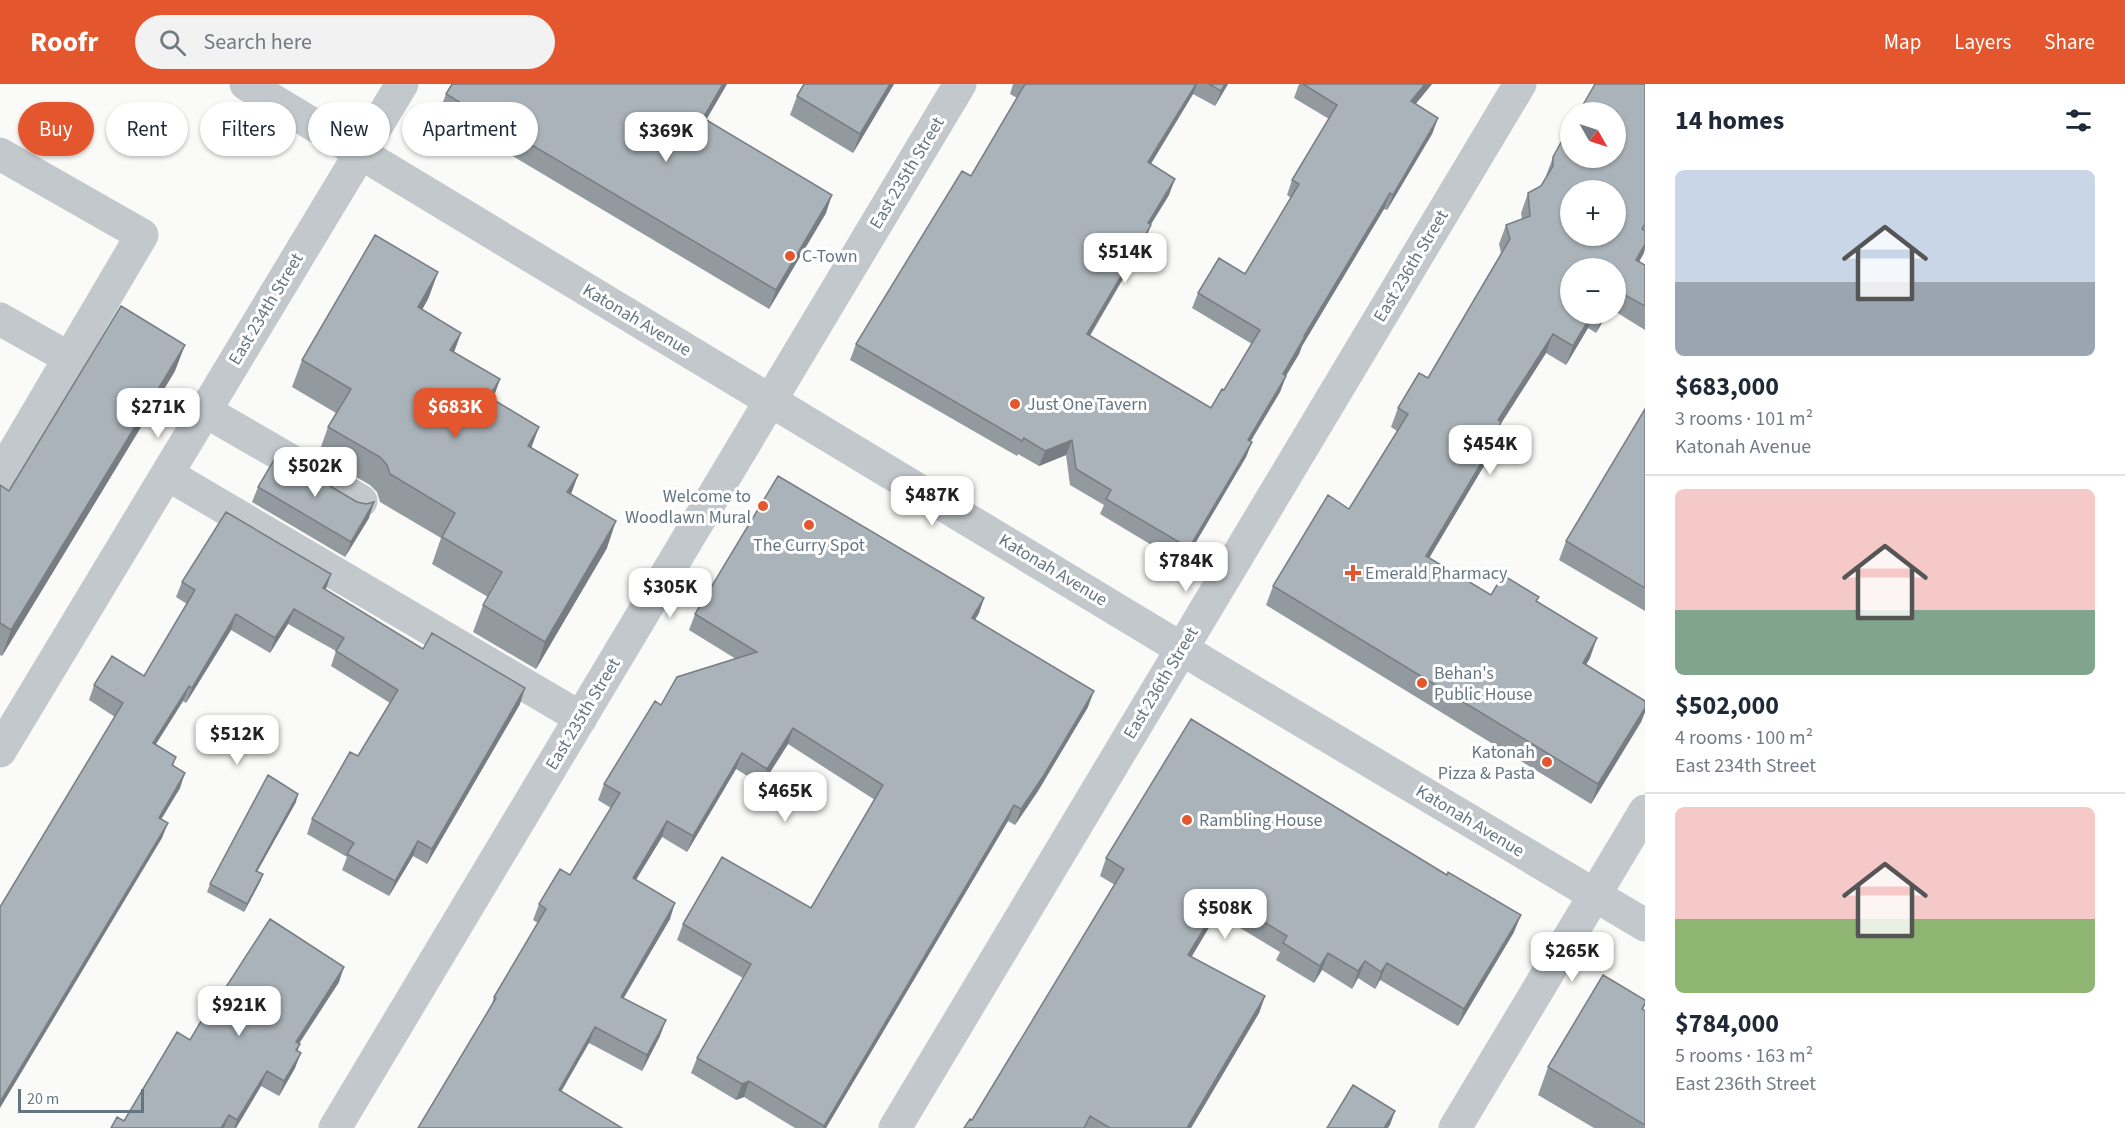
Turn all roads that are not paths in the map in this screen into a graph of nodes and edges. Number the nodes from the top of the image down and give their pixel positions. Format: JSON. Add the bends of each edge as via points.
{"nodes":[{"id":1,"x":246,"y":84,"type":"edge"},
{"id":2,"x":402,"y":84,"type":"edge"},
{"id":3,"x":960,"y":84,"type":"edge"},
{"id":4,"x":1520,"y":84,"type":"edge"},
{"id":5,"x":390,"y":104,"type":"edge"},
{"id":6,"x":308,"y":122,"type":"edge"},
{"id":7,"x":0,"y":154,"type":"edge"},
{"id":8,"x":359,"y":156,"type":"edge"},
{"id":9,"x":363,"y":156,"type":"edge"},
{"id":10,"x":0,"y":319,"type":"edge"},
{"id":11,"x":69,"y":358,"type":"junction"},
{"id":12,"x":771,"y":400,"type":"junction"},
{"id":13,"x":205,"y":411,"type":"junction"},
{"id":14,"x":167,"y":474,"type":"junction"},
{"id":15,"x":0,"y":476,"type":"edge"},
{"id":16,"x":361,"y":501,"type":"edge"},
{"id":17,"x":1182,"y":648,"type":"junction"},
{"id":18,"x":581,"y":718,"type":"junction"},
{"id":19,"x":0,"y":751,"type":"edge"},
{"id":20,"x":1645,"y":811,"type":"edge"},
{"id":21,"x":1595,"y":895,"type":"junction"},
{"id":22,"x":1645,"y":925,"type":"edge"},
{"id":23,"x":336,"y":1128,"type":"edge"},
{"id":24,"x":895,"y":1128,"type":"edge"},
{"id":25,"x":1455,"y":1128,"type":"edge"}],
"edges":[{"from":1,"to":6,"type":"street","name":"Katonah Avenue"},
{"from":2,"to":5,"type":"street","name":"East 234th Street"},
{"from":3,"to":12,"type":"street","name":"East 235th Street"},
{"from":4,"to":17,"type":"street","name":"East 236th Street"},
{"from":7,"to":11,"type":"street","via":[[142,235]]},
{"from":8,"to":13,"type":"street","name":"East 234th Street"},
{"from":9,"to":12,"type":"street","name":"Katonah Avenue"},
{"from":10,"to":11,"type":"street"},
{"from":11,"to":15,"type":"street"},
{"from":12,"to":17,"type":"street","name":"Katonah Avenue"},
{"from":12,"to":18,"type":"street","name":"East 235th Street"},
{"from":13,"to":14,"type":"street","name":"East 234th Street"},
{"from":13,"to":16,"type":"street"},
{"from":14,"to":18,"type":"street"},
{"from":14,"to":19,"type":"street","name":"East 234th Street"},
{"from":17,"to":21,"type":"street","name":"Katonah Avenue"},
{"from":17,"to":24,"type":"street","name":"East 236th Street"},
{"from":18,"to":23,"type":"street","name":"East 235th Street"},
{"from":20,"to":21,"type":"street"},
{"from":21,"to":22,"type":"street","name":"Katonah Avenue"},
{"from":21,"to":25,"type":"street"}]}
